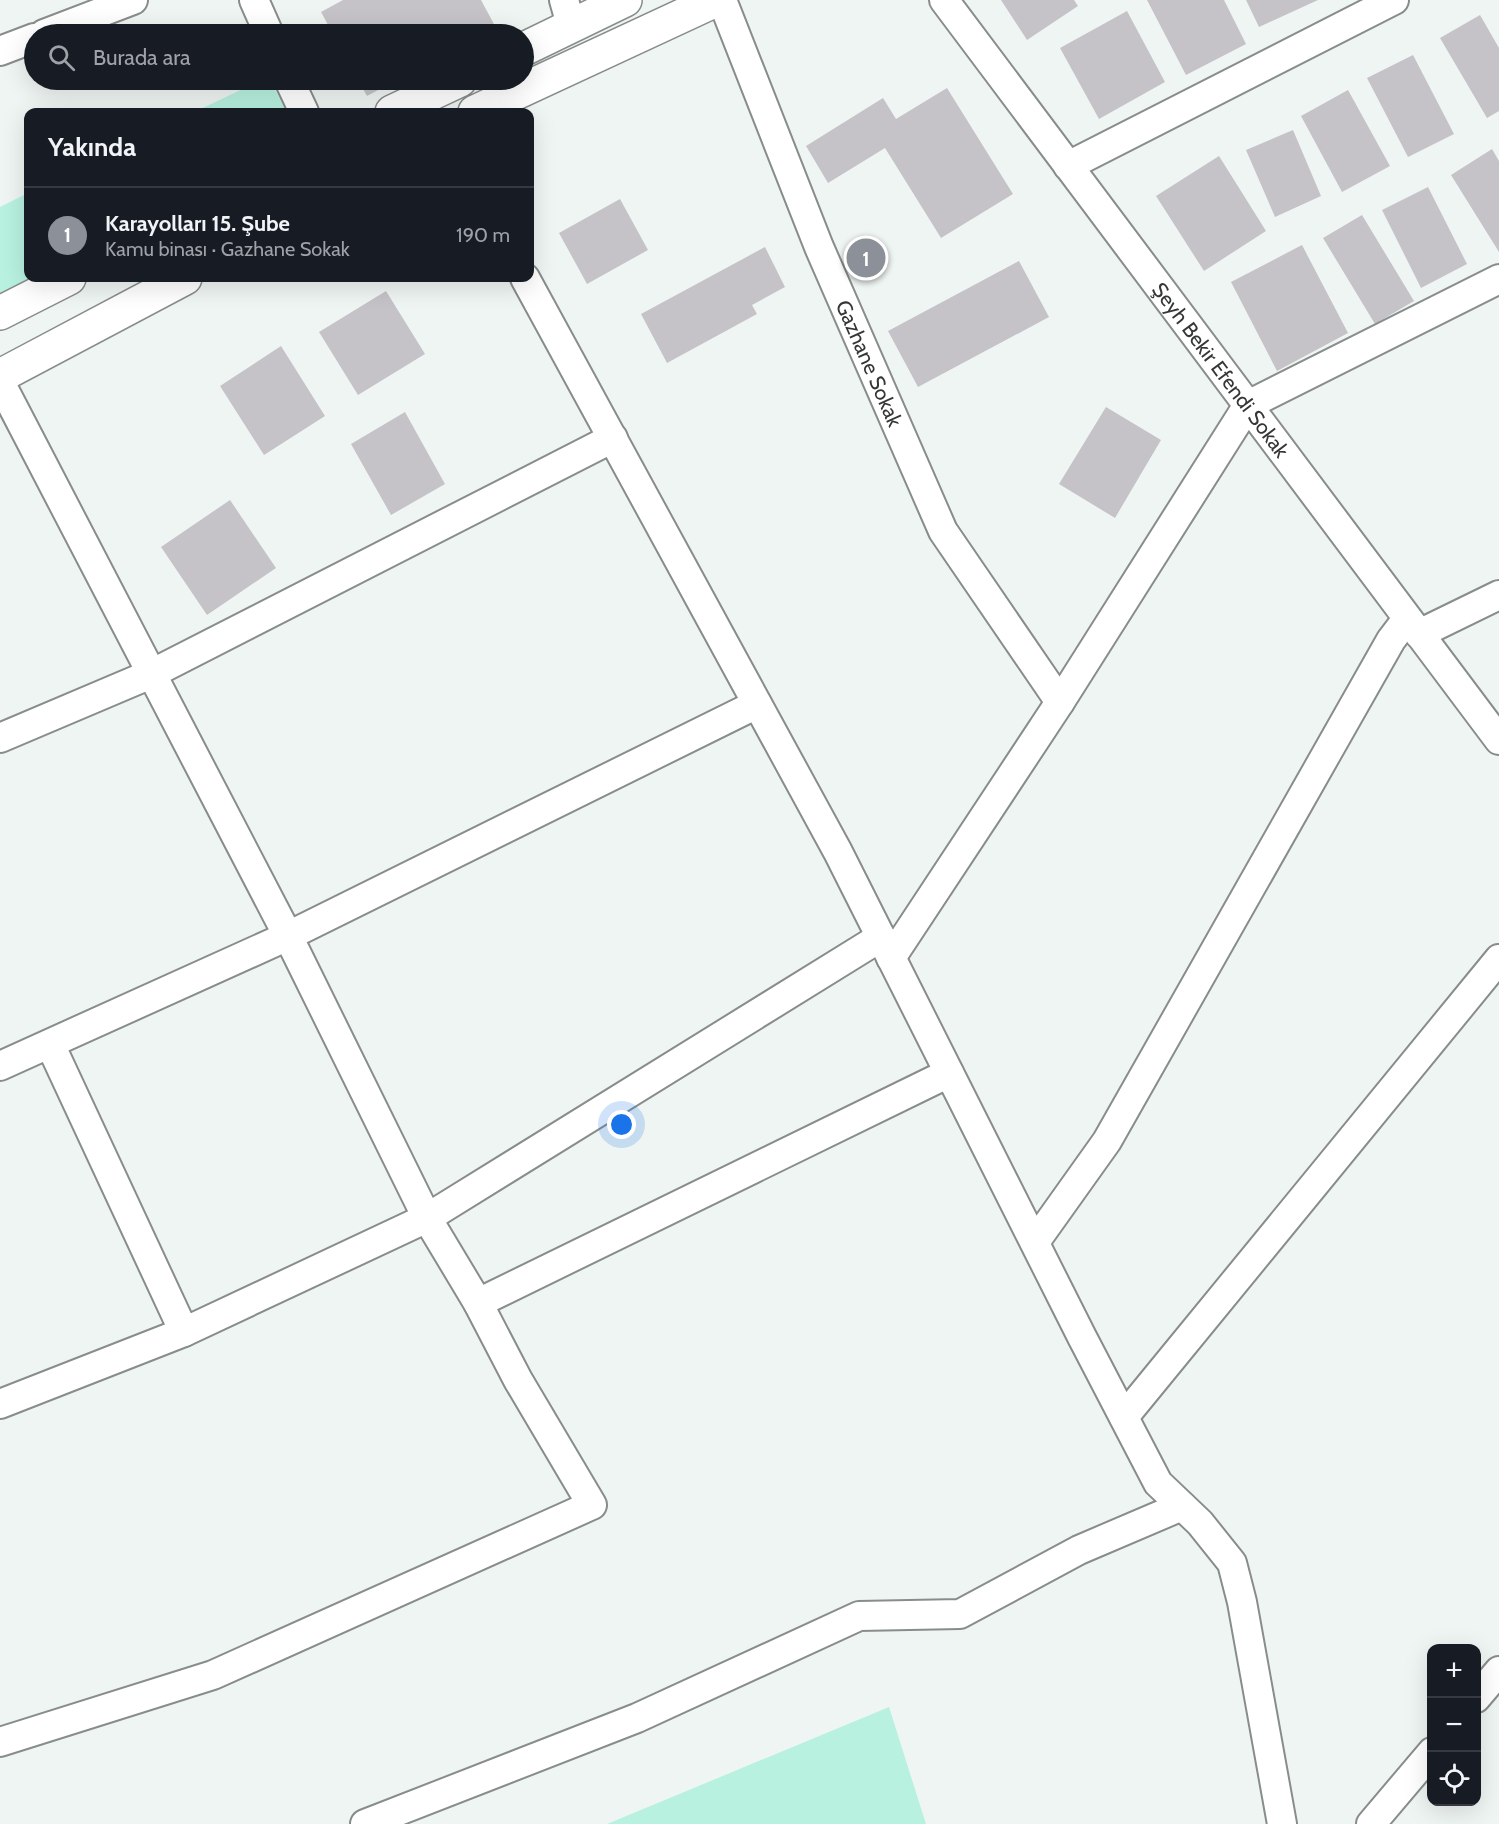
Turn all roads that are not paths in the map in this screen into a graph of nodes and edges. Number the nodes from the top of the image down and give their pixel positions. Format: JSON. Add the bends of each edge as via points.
{"nodes":[{"id":1,"x":134,"y":0,"type":"edge"},
{"id":2,"x":254,"y":0,"type":"edge"},
{"id":3,"x":625,"y":0,"type":"edge"},
{"id":4,"x":716,"y":0,"type":"edge"},
{"id":5,"x":722,"y":0,"type":"edge"},
{"id":6,"x":944,"y":0,"type":"edge"},
{"id":7,"x":1394,"y":0,"type":"edge"},
{"id":8,"x":568,"y":13,"type":"edge"},
{"id":9,"x":70,"y":24,"type":"edge"},
{"id":10,"x":265,"y":24,"type":"edge"},
{"id":11,"x":534,"y":40,"type":"edge"},
{"id":12,"x":24,"y":42,"type":"edge"},
{"id":13,"x":0,"y":51,"type":"edge"},
{"id":14,"x":534,"y":85,"type":"edge"},
{"id":15,"x":294,"y":90,"type":"edge"},
{"id":16,"x":439,"y":90,"type":"edge"},
{"id":17,"x":522,"y":90,"type":"edge"},
{"id":18,"x":302,"y":108,"type":"edge"},
{"id":19,"x":400,"y":108,"type":"edge"},
{"id":20,"x":484,"y":108,"type":"edge"},
{"id":21,"x":1068,"y":166,"type":"junction"},
{"id":22,"x":1499,"y":279,"type":"edge"},
{"id":23,"x":61,"y":282,"type":"edge"},
{"id":24,"x":177,"y":282,"type":"edge"},
{"id":25,"x":527,"y":282,"type":"edge"},
{"id":26,"x":0,"y":313,"type":"edge"},
{"id":27,"x":0,"y":376,"type":"edge"},
{"id":28,"x":0,"y":382,"type":"edge"},
{"id":29,"x":1248,"y":405,"type":"junction"},
{"id":30,"x":613,"y":438,"type":"junction"},
{"id":31,"x":1499,"y":595,"type":"edge"},
{"id":32,"x":1413,"y":627,"type":"junction"},
{"id":33,"x":151,"y":674,"type":"junction"},
{"id":34,"x":1060,"y":702,"type":"junction"},
{"id":35,"x":757,"y":704,"type":"junction"},
{"id":36,"x":0,"y":738,"type":"edge"},
{"id":37,"x":1499,"y":740,"type":"edge"},
{"id":38,"x":288,"y":936,"type":"junction"},
{"id":39,"x":886,"y":948,"type":"junction"},
{"id":40,"x":1499,"y":959,"type":"edge"},
{"id":41,"x":50,"y":1044,"type":"junction"},
{"id":42,"x":0,"y":1066,"type":"edge"},
{"id":43,"x":949,"y":1073,"type":"junction"},
{"id":44,"x":426,"y":1218,"type":"junction"},
{"id":45,"x":1035,"y":1242,"type":"junction"},
{"id":46,"x":478,"y":1303,"type":"junction"},
{"id":47,"x":184,"y":1332,"type":"junction"},
{"id":48,"x":0,"y":1404,"type":"edge"},
{"id":49,"x":1124,"y":1418,"type":"junction"},
{"id":50,"x":1182,"y":1506,"type":"junction"},
{"id":51,"x":1499,"y":1671,"type":"edge"},
{"id":52,"x":1481,"y":1692,"type":"edge"},
{"id":53,"x":0,"y":1743,"type":"edge"},
{"id":54,"x":1427,"y":1757,"type":"edge"},
{"id":55,"x":365,"y":1824,"type":"edge"},
{"id":56,"x":1282,"y":1824,"type":"edge"},
{"id":57,"x":1371,"y":1824,"type":"edge"}],
"edges":[{"from":1,"to":9,"type":"street"},
{"from":2,"to":10,"type":"street"},
{"from":3,"to":8,"type":"main road"},
{"from":4,"to":14,"type":"main road"},
{"from":5,"to":34,"type":"street","name":"Gazhane Sokak","via":[[819,247],[943,531]]},
{"from":6,"to":21,"type":"street","name":"Şeyh Bekir Efendi Sokak"},
{"from":7,"to":21,"type":"street"},
{"from":8,"to":11,"type":"main road"},
{"from":12,"to":13,"type":"street"},
{"from":15,"to":18,"type":"street"},
{"from":16,"to":19,"type":"main road"},
{"from":17,"to":20,"type":"main road"},
{"from":21,"to":29,"type":"street","name":"Şeyh Bekir Efendi Sokak"},
{"from":22,"to":29,"type":"street"},
{"from":23,"to":26,"type":"main road"},
{"from":24,"to":27,"type":"main road"},
{"from":25,"to":30,"type":"street"},
{"from":28,"to":33,"type":"street"},
{"from":29,"to":32,"type":"street","name":"Şeyh Bekir Efendi Sokak"},
{"from":29,"to":34,"type":"street"},
{"from":30,"to":33,"type":"street"},
{"from":30,"to":35,"type":"street"},
{"from":31,"to":32,"type":"street"},
{"from":32,"to":37,"type":"street","name":"Şeyh Bekir Efendi Sokak"},
{"from":32,"to":45,"type":"street","via":[[1391,640],[1107,1141]]},
{"from":33,"to":36,"type":"street"},
{"from":33,"to":38,"type":"street"},
{"from":34,"to":39,"type":"street"},
{"from":35,"to":38,"type":"street"},
{"from":35,"to":39,"type":"street"},
{"from":38,"to":41,"type":"street"},
{"from":38,"to":44,"type":"street"},
{"from":39,"to":43,"type":"street"},
{"from":39,"to":44,"type":"street"},
{"from":40,"to":49,"type":"street"},
{"from":41,"to":42,"type":"street"},
{"from":41,"to":47,"type":"street"},
{"from":43,"to":45,"type":"street"},
{"from":43,"to":46,"type":"street"},
{"from":44,"to":46,"type":"street"},
{"from":44,"to":47,"type":"street"},
{"from":45,"to":49,"type":"street"},
{"from":46,"to":53,"type":"street","via":[[518,1380],[592,1505],[213,1675]]},
{"from":47,"to":48,"type":"street"},
{"from":49,"to":50,"type":"street","via":[[1158,1483]]},
{"from":50,"to":55,"type":"street","via":[[1079,1550],[960,1614],[859,1616],[637,1718]]},
{"from":50,"to":56,"type":"street","via":[[1232,1563]]},
{"from":51,"to":52,"type":"street"},
{"from":54,"to":57,"type":"street"}]}
